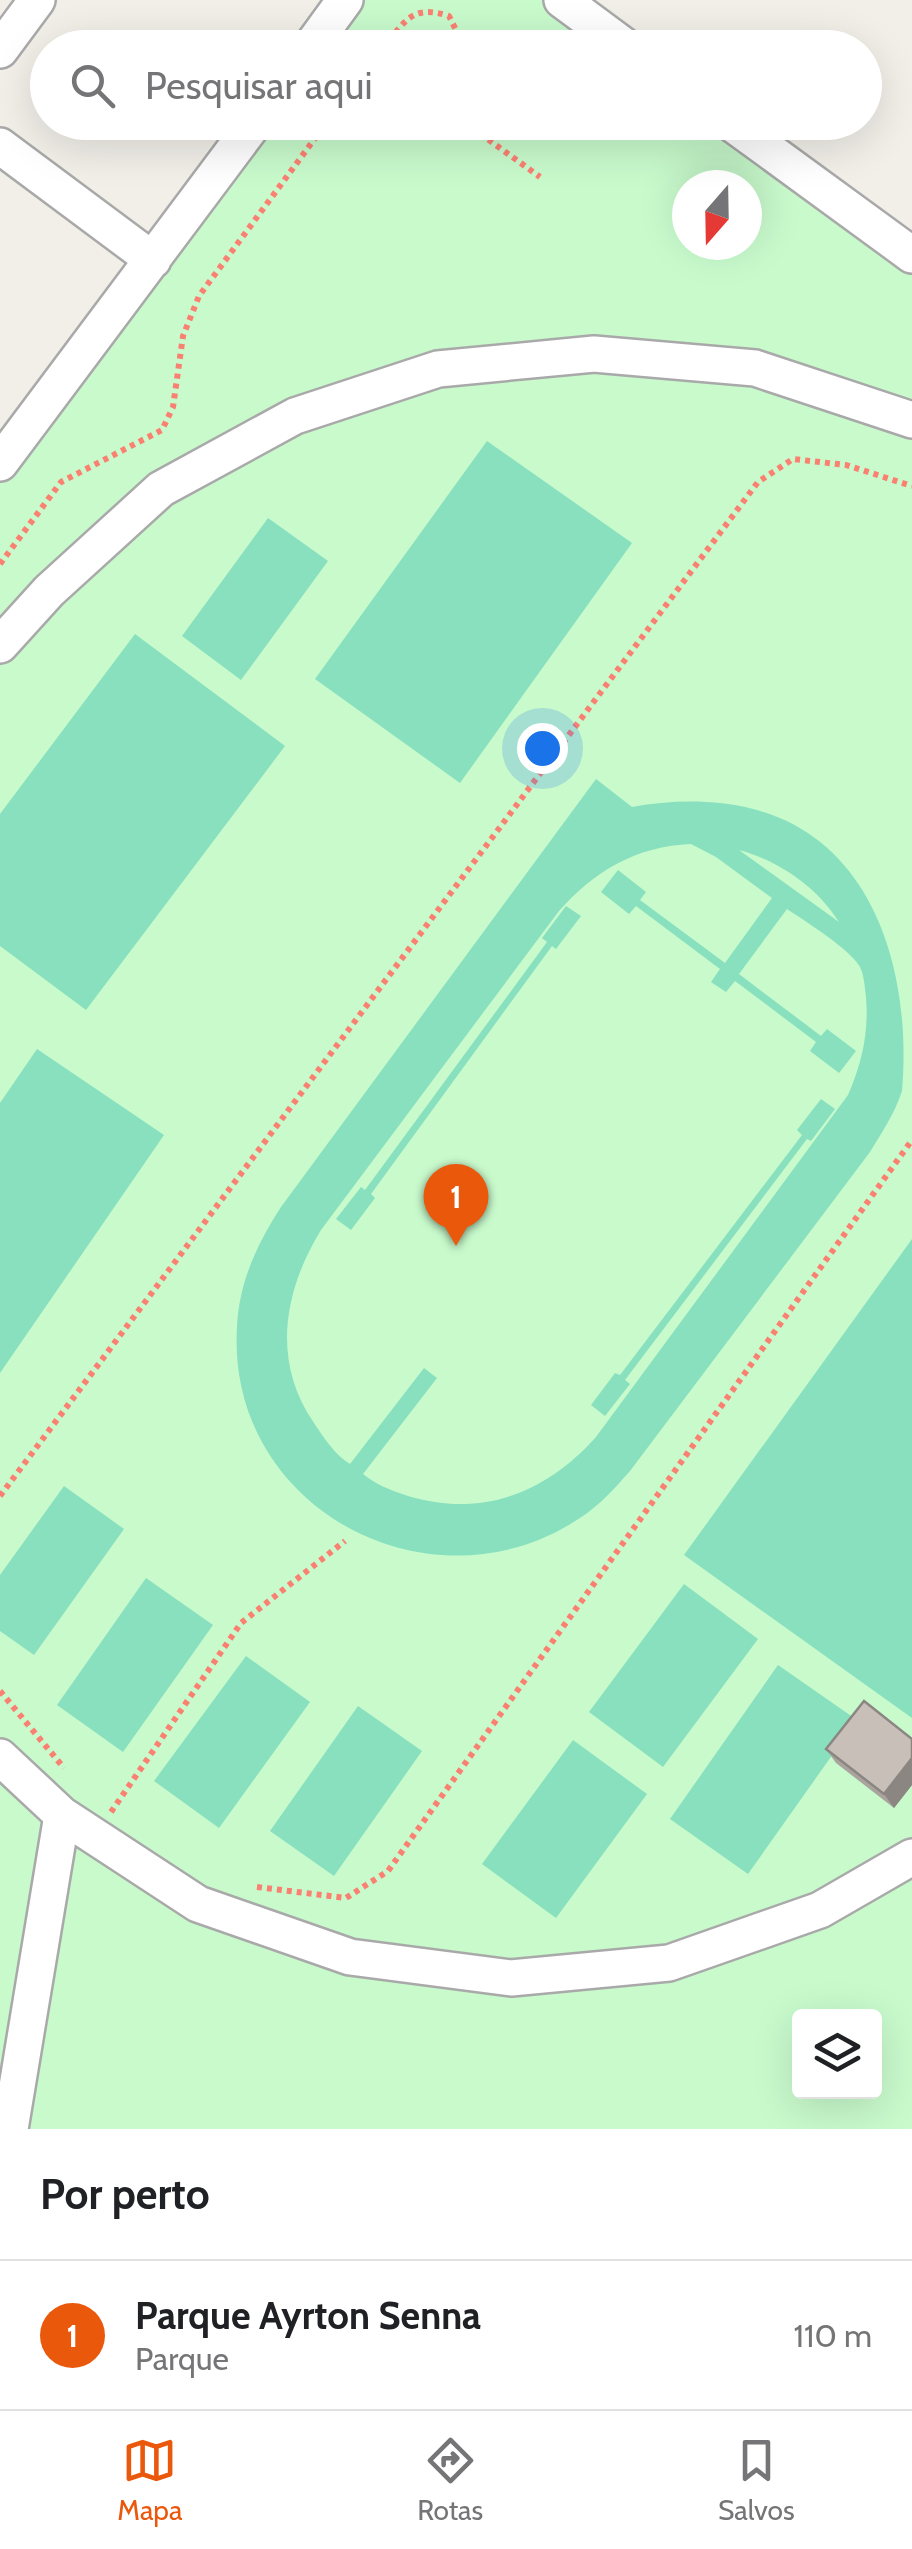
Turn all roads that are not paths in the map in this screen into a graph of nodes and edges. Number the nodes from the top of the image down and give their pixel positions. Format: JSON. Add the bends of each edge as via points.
{"nodes":[{"id":1,"x":37,"y":0,"type":"edge"},
{"id":2,"x":345,"y":0,"type":"edge"},
{"id":3,"x":562,"y":0,"type":"edge"},
{"id":4,"x":323,"y":30,"type":"edge"},
{"id":5,"x":603,"y":30,"type":"edge"},
{"id":6,"x":0,"y":50,"type":"edge"},
{"id":7,"x":241,"y":140,"type":"edge"},
{"id":8,"x":755,"y":140,"type":"edge"},
{"id":9,"x":0,"y":146,"type":"edge"},
{"id":10,"x":912,"y":255,"type":"edge"},
{"id":11,"x":154,"y":260,"type":"junction"},
{"id":12,"x":912,"y":420,"type":"edge"},
{"id":13,"x":0,"y":462,"type":"edge"},
{"id":14,"x":0,"y":645,"type":"edge"},
{"id":15,"x":0,"y":1757,"type":"edge"},
{"id":16,"x":62,"y":1815,"type":"junction"},
{"id":17,"x":912,"y":1857,"type":"edge"},
{"id":18,"x":10,"y":2129,"type":"edge"}],
"edges":[{"from":1,"to":6,"type":"street"},
{"from":2,"to":4,"type":"street"},
{"from":3,"to":5,"type":"street"},
{"from":7,"to":11,"type":"street"},
{"from":8,"to":10,"type":"street"},
{"from":9,"to":11,"type":"street"},
{"from":11,"to":13,"type":"street"},
{"from":12,"to":14,"type":"street","via":[[755,368],[594,354],[438,369],[295,416],[161,489]]},
{"from":15,"to":16,"type":"street"},
{"from":16,"to":17,"type":"street","via":[[198,1904],[350,1957],[512,1978],[669,1962],[820,1910]]},
{"from":16,"to":18,"type":"street"}]}
